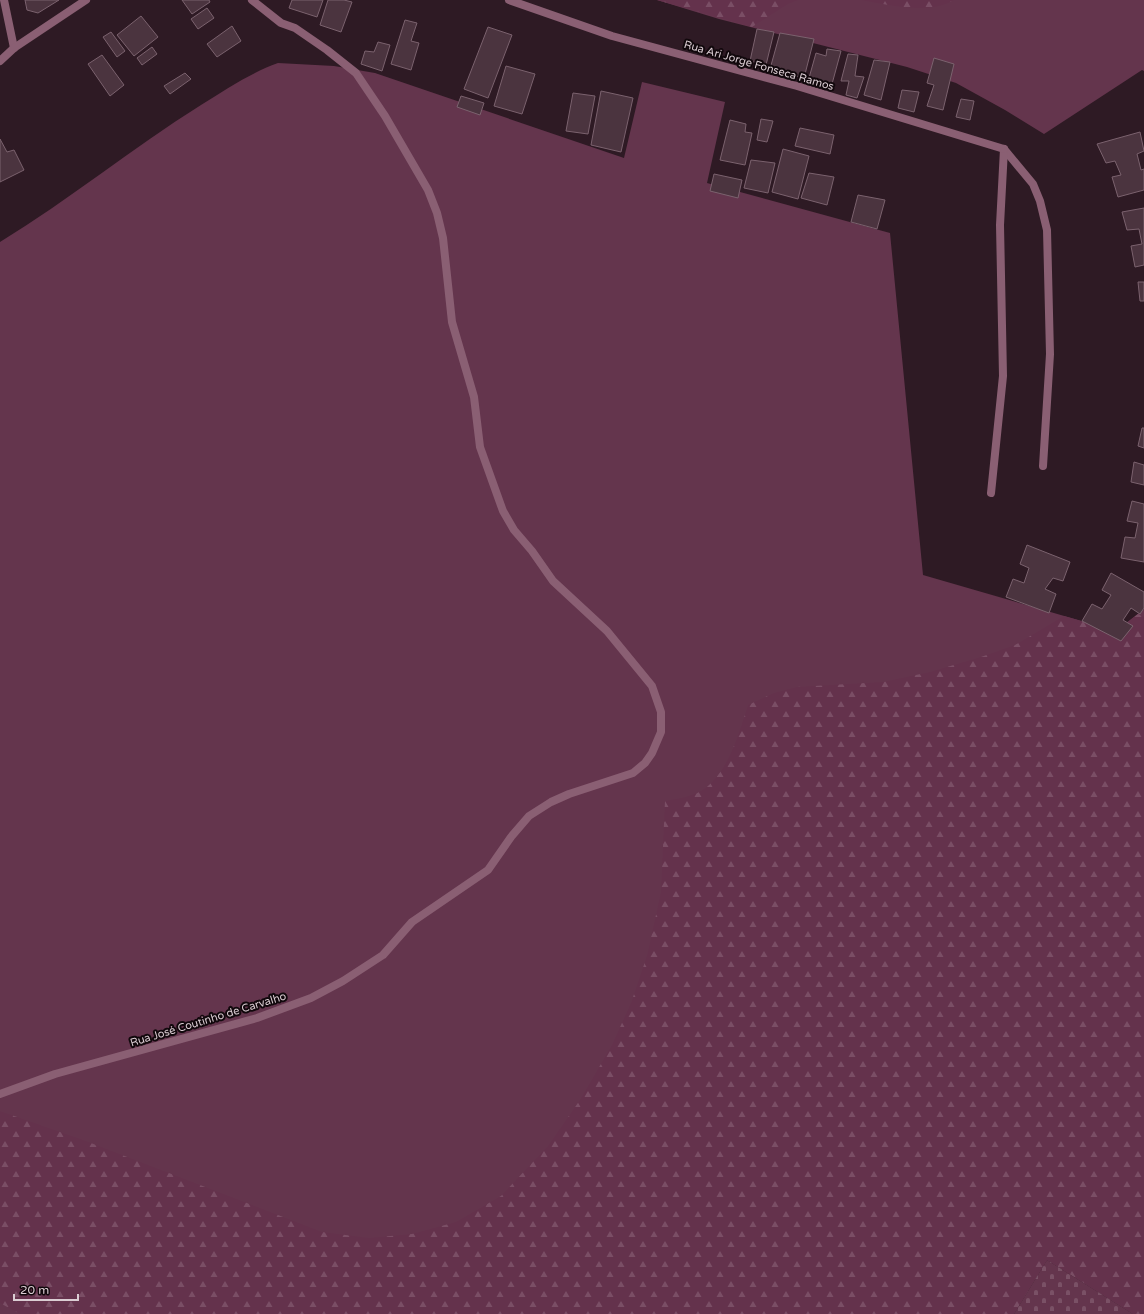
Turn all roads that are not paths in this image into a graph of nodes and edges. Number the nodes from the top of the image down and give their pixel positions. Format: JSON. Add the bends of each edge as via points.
{"nodes":[{"id":1,"x":4,"y":0,"type":"edge"},
{"id":2,"x":86,"y":0,"type":"edge"},
{"id":3,"x":252,"y":0,"type":"edge"},
{"id":4,"x":509,"y":0,"type":"edge"},
{"id":5,"x":14,"y":48,"type":"junction"},
{"id":6,"x":0,"y":61,"type":"edge"},
{"id":7,"x":1004,"y":149,"type":"junction"},
{"id":8,"x":1043,"y":466,"type":"dead end"},
{"id":9,"x":991,"y":493,"type":"dead end"},
{"id":10,"x":0,"y":1094,"type":"edge"}],
"edges":[{"from":1,"to":5,"type":"street"},
{"from":2,"to":5,"type":"street"},
{"from":3,"to":10,"type":"street","name":"Rua José Coutinho de Carvalho","via":[[281,23],[295,28],[328,50],[356,74],[385,116],[428,190],[443,238],[452,322],[474,397],[482,452],[503,511],[514,530],[553,581],[607,631],[652,686],[661,712],[661,732],[652,753],[633,773],[569,794],[529,816],[510,837],[488,870],[412,922],[383,955],[343,981],[311,998],[257,1018],[55,1074]]},
{"from":4,"to":7,"type":"street","name":"Rua Ari Jorge Fonseca Ramos","via":[[612,36],[797,86]]},
{"from":5,"to":6,"type":"street"},
{"from":7,"to":8,"type":"street","via":[[1033,184],[1040,201],[1046,230],[1050,354]]},
{"from":7,"to":9,"type":"street","via":[[1000,225],[1002,376]]}]}
